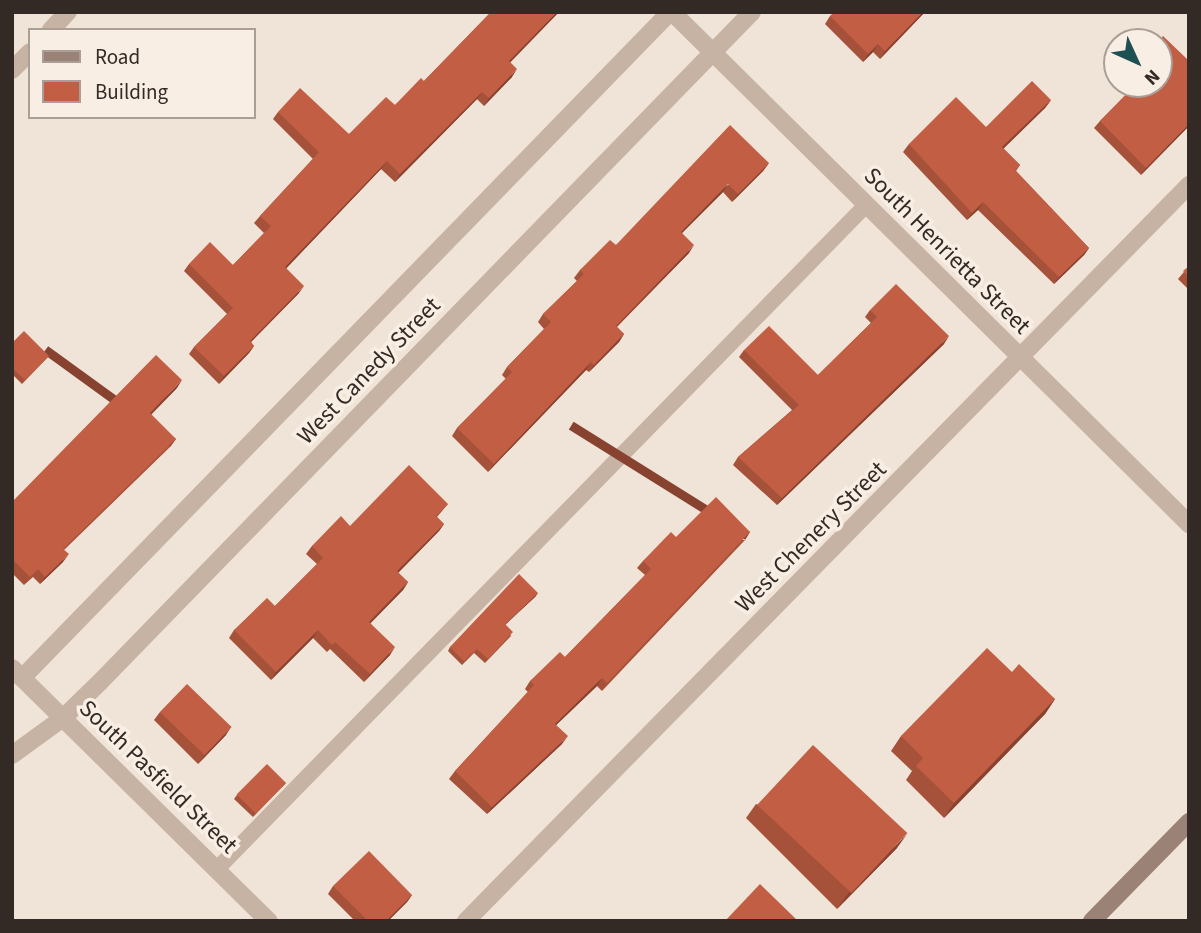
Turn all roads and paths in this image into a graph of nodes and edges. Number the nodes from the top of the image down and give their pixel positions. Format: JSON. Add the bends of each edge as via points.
{"nodes":[{"id":1,"x":68,"y":12,"type":"edge"},
{"id":2,"x":671,"y":12,"type":"edge"},
{"id":3,"x":752,"y":12,"type":"edge"},
{"id":4,"x":53,"y":28,"type":"edge"},
{"id":5,"x":712,"y":53,"type":"junction"},
{"id":6,"x":28,"y":54,"type":"edge"},
{"id":7,"x":12,"y":70,"type":"edge"},
{"id":8,"x":1189,"y":186,"type":"edge"},
{"id":9,"x":866,"y":205,"type":"junction"},
{"id":10,"x":1021,"y":359,"type":"junction"},
{"id":11,"x":1189,"y":523,"type":"edge"},
{"id":12,"x":17,"y":673,"type":"edge"},
{"id":13,"x":63,"y":718,"type":"junction"},
{"id":14,"x":12,"y":755,"type":"edge"},
{"id":15,"x":1189,"y":822,"type":"edge"},
{"id":16,"x":216,"y":870,"type":"junction"},
{"id":17,"x":269,"y":921,"type":"edge"},
{"id":18,"x":466,"y":921,"type":"edge"},
{"id":19,"x":1092,"y":921,"type":"edge"}],
"edges":[{"from":1,"to":4,"type":"street"},
{"from":2,"to":5,"type":"street","name":"South Henrietta Street"},
{"from":2,"to":12,"type":"street","name":"West Canedy Street"},
{"from":3,"to":5,"type":"street","name":"West Canedy Street"},
{"from":5,"to":9,"type":"street","name":"South Henrietta Street"},
{"from":5,"to":13,"type":"street","name":"West Canedy Street"},
{"from":6,"to":7,"type":"street"},
{"from":8,"to":10,"type":"street","name":"West Chenery Street"},
{"from":9,"to":10,"type":"street","name":"South Henrietta Street"},
{"from":9,"to":16,"type":"lane"},
{"from":10,"to":11,"type":"street","name":"South Henrietta Street"},
{"from":10,"to":18,"type":"street","name":"West Chenery Street"},
{"from":12,"to":13,"type":"street","name":"South Pasfield Street"},
{"from":13,"to":14,"type":"street","name":"West Canedy Street"},
{"from":13,"to":16,"type":"street","name":"South Pasfield Street"},
{"from":15,"to":19,"type":"street"},
{"from":16,"to":17,"type":"street","name":"South Pasfield Street"}]}
